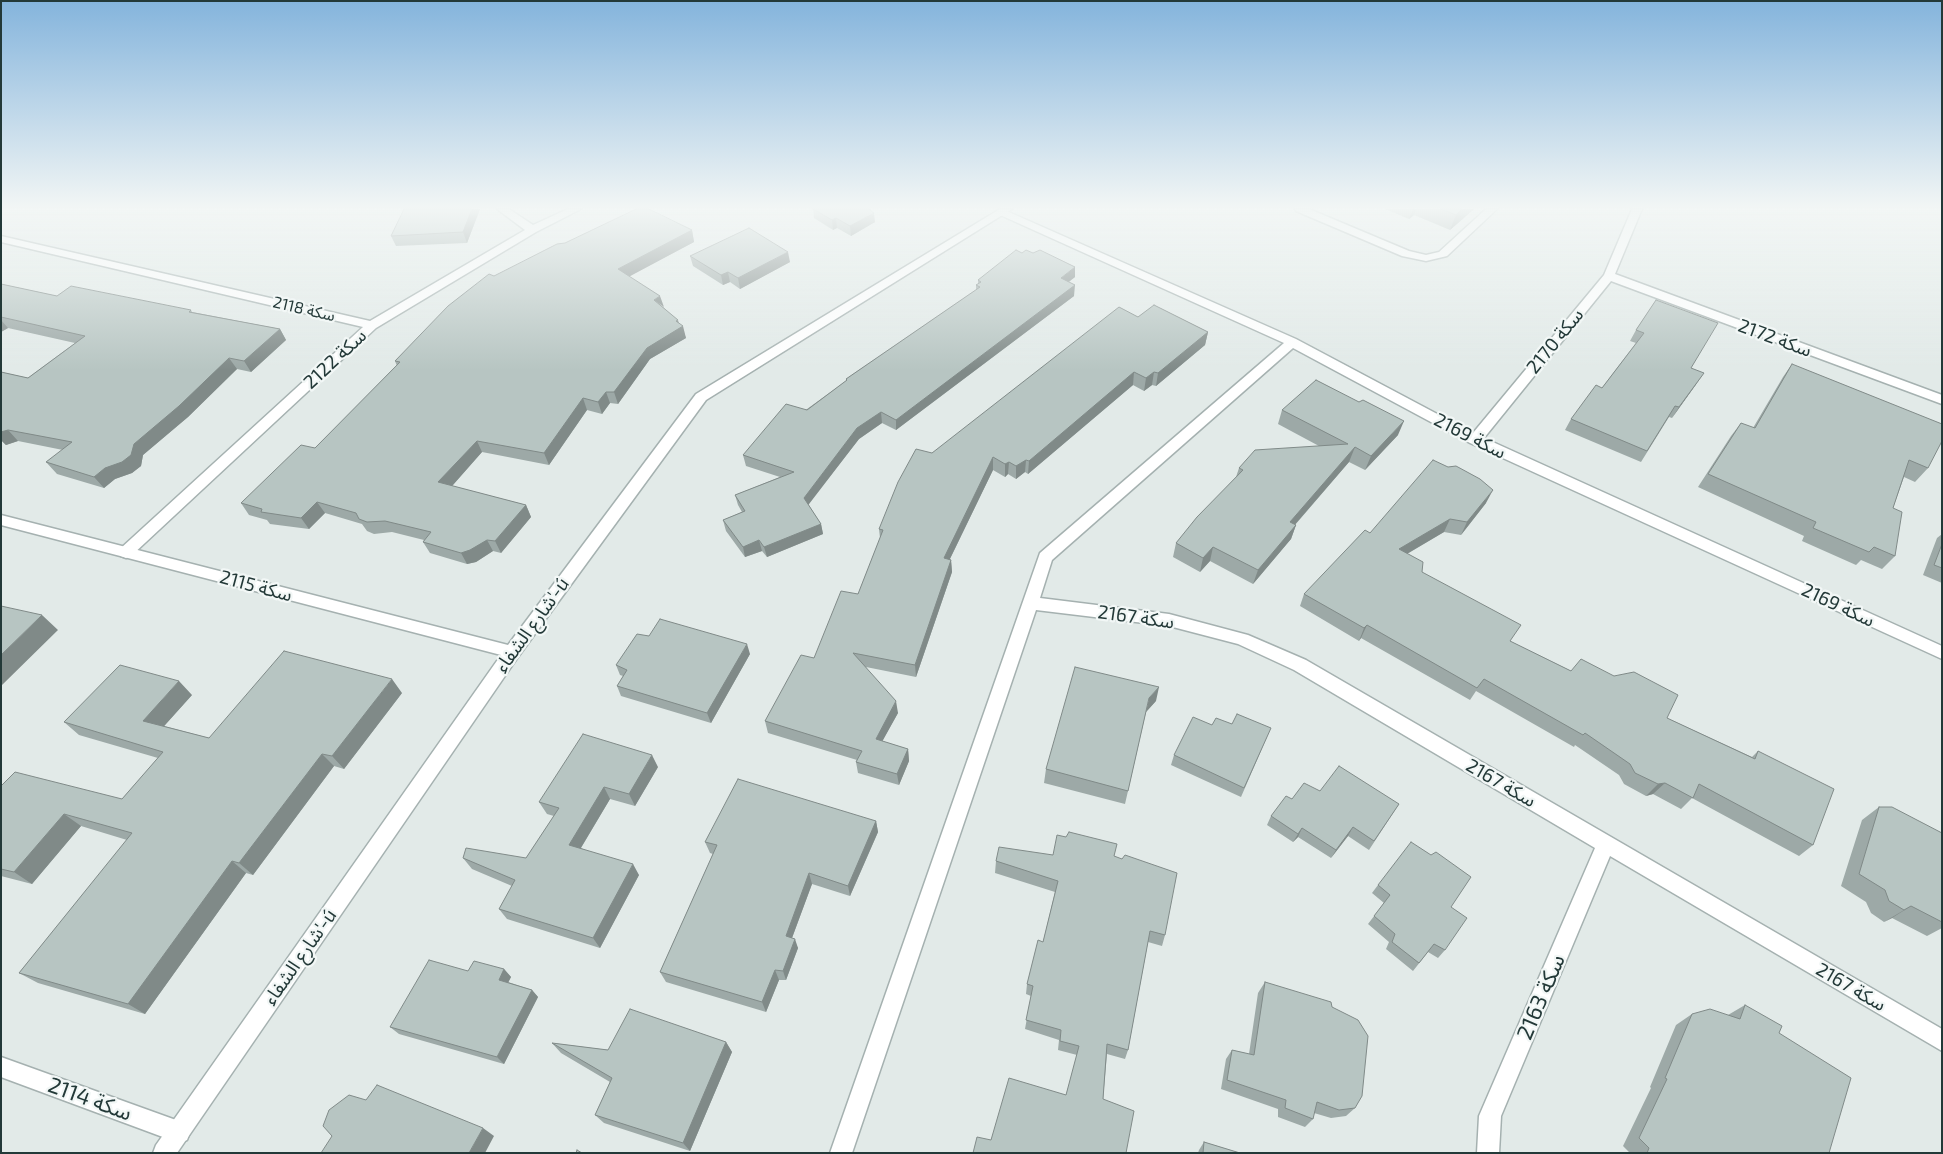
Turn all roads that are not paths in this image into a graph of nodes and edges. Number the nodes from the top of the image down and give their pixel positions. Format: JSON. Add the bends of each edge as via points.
{"nodes":[{"id":1,"x":104,"y":263,"type":"edge"},
{"id":2,"x":477,"y":263,"type":"edge"},
{"id":3,"x":918,"y":263,"type":"edge"},
{"id":4,"x":1119,"y":263,"type":"edge"},
{"id":5,"x":1614,"y":263,"type":"edge"},
{"id":6,"x":1609,"y":276,"type":"junction"},
{"id":7,"x":372,"y":325,"type":"junction"},
{"id":8,"x":1292,"y":342,"type":"junction"},
{"id":9,"x":1942,"y":400,"type":"edge"},
{"id":10,"x":1475,"y":440,"type":"junction"},
{"id":11,"x":1,"y":520,"type":"edge"},
{"id":12,"x":126,"y":552,"type":"junction"},
{"id":13,"x":1031,"y":603,"type":"junction"},
{"id":14,"x":512,"y":652,"type":"junction"},
{"id":15,"x":1942,"y":652,"type":"edge"},
{"id":16,"x":1606,"y":844,"type":"junction"},
{"id":17,"x":1942,"y":1041,"type":"edge"},
{"id":18,"x":1,"y":1067,"type":"edge"},
{"id":19,"x":179,"y":1132,"type":"junction"},
{"id":20,"x":164,"y":1153,"type":"edge"},
{"id":21,"x":841,"y":1153,"type":"edge"},
{"id":22,"x":1488,"y":1153,"type":"edge"}],
"edges":[{"from":1,"to":7,"type":"street","name":"سكة 2118"},
{"from":2,"to":7,"type":"street","name":"سكة 2122"},
{"from":3,"to":14,"type":"street","name":"شارع الشفاء'-ú","via":[[700,397]]},
{"from":4,"to":8,"type":"street","name":"سكة 2169"},
{"from":5,"to":6,"type":"street","name":"سكة 2170"},
{"from":6,"to":9,"type":"street","name":"سكة 2172"},
{"from":6,"to":10,"type":"street","name":"سكة 2170"},
{"from":7,"to":12,"type":"street","name":"سكة 2122"},
{"from":8,"to":10,"type":"street","name":"سكة 2169"},
{"from":8,"to":13,"type":"street","via":[[1045,558]]},
{"from":10,"to":15,"type":"street","name":"سكة 2169"},
{"from":11,"to":12,"type":"street","name":"سكة 2115"},
{"from":12,"to":14,"type":"street","name":"سكة 2115"},
{"from":13,"to":16,"type":"street","name":"سكة 2167","via":[[1169,620],[1242,639],[1300,665]]},
{"from":13,"to":21,"type":"street"},
{"from":14,"to":19,"type":"street","name":"شارع الشفاء'-ú"},
{"from":16,"to":17,"type":"street","name":"سكة 2167"},
{"from":16,"to":22,"type":"street","name":"سكة 2163","via":[[1490,1116]]},
{"from":18,"to":19,"type":"street","name":"سكة 2114"},
{"from":19,"to":20,"type":"street","name":"شارع الشفاء'-ú"}]}
